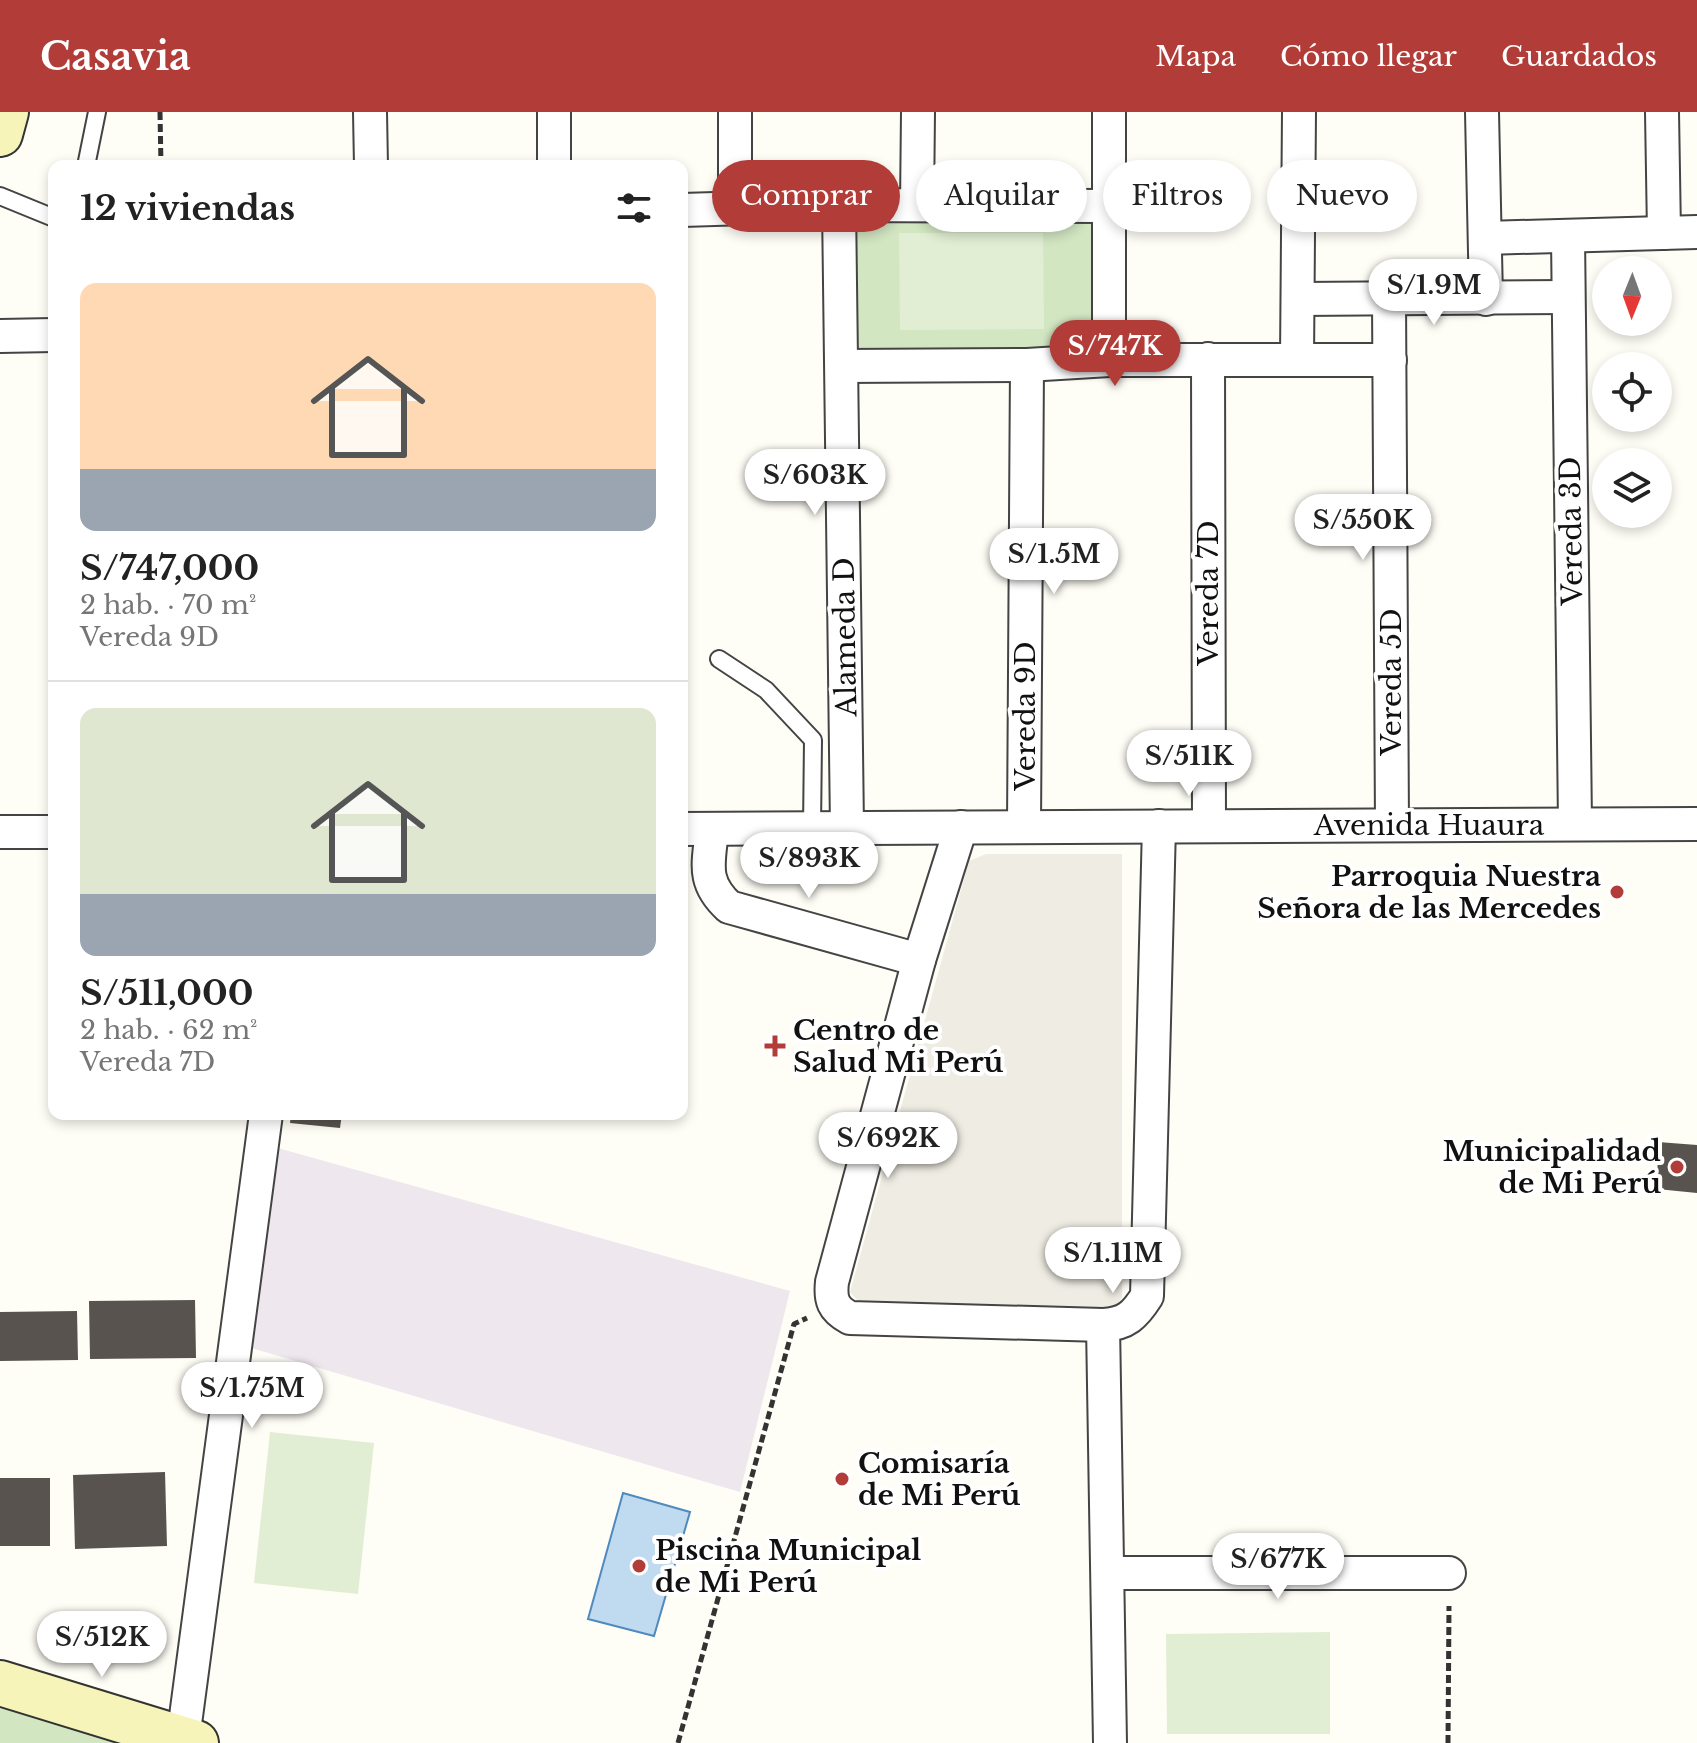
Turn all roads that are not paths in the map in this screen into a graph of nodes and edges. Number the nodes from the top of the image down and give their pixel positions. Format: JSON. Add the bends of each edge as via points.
{"nodes":[{"id":1,"x":6,"y":112,"type":"edge"},
{"id":2,"x":97,"y":112,"type":"edge"},
{"id":3,"x":370,"y":112,"type":"edge"},
{"id":4,"x":554,"y":112,"type":"edge"},
{"id":5,"x":735,"y":112,"type":"edge"},
{"id":6,"x":918,"y":112,"type":"edge"},
{"id":7,"x":1109,"y":112,"type":"edge"},
{"id":8,"x":1299,"y":112,"type":"edge"},
{"id":9,"x":1482,"y":112,"type":"edge"},
{"id":10,"x":1662,"y":112,"type":"edge"},
{"id":11,"x":0,"y":134,"type":"edge"},
{"id":12,"x":87,"y":160,"type":"edge"},
{"id":13,"x":371,"y":160,"type":"edge"},
{"id":14,"x":554,"y":160,"type":"edge"},
{"id":15,"x":735,"y":160,"type":"edge"},
{"id":16,"x":917,"y":160,"type":"edge"},
{"id":17,"x":1108,"y":160,"type":"edge"},
{"id":18,"x":0,"y":196,"type":"edge"},
{"id":19,"x":712,"y":208,"type":"edge"},
{"id":20,"x":688,"y":210,"type":"edge"},
{"id":21,"x":48,"y":216,"type":"edge"},
{"id":22,"x":840,"y":232,"type":"edge"},
{"id":23,"x":1108,"y":232,"type":"edge"},
{"id":24,"x":1697,"y":232,"type":"edge"},
{"id":25,"x":1664,"y":233,"type":"junction"},
{"id":26,"x":1568,"y":237,"type":"junction"},
{"id":27,"x":1485,"y":238,"type":"junction"},
{"id":28,"x":1568,"y":297,"type":"junction"},
{"id":29,"x":1300,"y":299,"type":"junction"},
{"id":30,"x":1389,"y":299,"type":"junction"},
{"id":31,"x":1486,"y":299,"type":"junction"},
{"id":32,"x":48,"y":335,"type":"edge"},
{"id":33,"x":0,"y":336,"type":"edge"},
{"id":34,"x":1208,"y":359,"type":"junction"},
{"id":35,"x":1109,"y":360,"type":"junction"},
{"id":36,"x":1297,"y":360,"type":"junction"},
{"id":37,"x":1390,"y":360,"type":"junction"},
{"id":38,"x":1027,"y":365,"type":"junction"},
{"id":39,"x":842,"y":366,"type":"junction"},
{"id":40,"x":719,"y":659,"type":"dead end"},
{"id":41,"x":1575,"y":824,"type":"junction"},
{"id":42,"x":1697,"y":824,"type":"edge"},
{"id":43,"x":1392,"y":825,"type":"junction"},
{"id":44,"x":1159,"y":826,"type":"junction"},
{"id":45,"x":1209,"y":826,"type":"junction"},
{"id":46,"x":961,"y":827,"type":"junction"},
{"id":47,"x":1024,"y":827,"type":"junction"},
{"id":48,"x":812,"y":828,"type":"junction"},
{"id":49,"x":847,"y":828,"type":"junction"},
{"id":50,"x":697,"y":829,"type":"edge"},
{"id":51,"x":0,"y":832,"type":"edge"},
{"id":52,"x":48,"y":832,"type":"edge"},
{"id":53,"x":919,"y":960,"type":"junction"},
{"id":54,"x":265,"y":1120,"type":"edge"},
{"id":55,"x":1103,"y":1325,"type":"junction"},
{"id":56,"x":1108,"y":1573,"type":"junction"},
{"id":57,"x":1449,"y":1573,"type":"road end"},
{"id":58,"x":0,"y":1683,"type":"edge"},
{"id":59,"x":190,"y":1741,"type":"edge"},
{"id":60,"x":1110,"y":1743,"type":"edge"}],
"edges":[{"from":1,"to":11,"type":"street"},
{"from":2,"to":12,"type":"lane"},
{"from":3,"to":13,"type":"street"},
{"from":4,"to":14,"type":"street"},
{"from":5,"to":15,"type":"street"},
{"from":6,"to":16,"type":"street"},
{"from":7,"to":17,"type":"street"},
{"from":8,"to":29,"type":"street"},
{"from":9,"to":27,"type":"street"},
{"from":10,"to":25,"type":"street"},
{"from":18,"to":21,"type":"lane"},
{"from":19,"to":20,"type":"street"},
{"from":22,"to":39,"type":"street","name":"Alameda D"},
{"from":23,"to":35,"type":"street"},
{"from":24,"to":25,"type":"street"},
{"from":25,"to":26,"type":"street"},
{"from":26,"to":27,"type":"street"},
{"from":26,"to":28,"type":"street","name":"Vereda 3D"},
{"from":27,"to":31,"type":"street"},
{"from":28,"to":31,"type":"street"},
{"from":28,"to":41,"type":"street","name":"Vereda 3D"},
{"from":29,"to":30,"type":"street"},
{"from":29,"to":36,"type":"street"},
{"from":30,"to":31,"type":"street"},
{"from":30,"to":37,"type":"street","name":"Vereda 5D"},
{"from":32,"to":33,"type":"street"},
{"from":34,"to":35,"type":"street"},
{"from":34,"to":36,"type":"street"},
{"from":34,"to":45,"type":"street","name":"Vereda 7D"},
{"from":35,"to":38,"type":"street"},
{"from":36,"to":37,"type":"street"},
{"from":37,"to":43,"type":"street","name":"Vereda 5D"},
{"from":38,"to":39,"type":"street"},
{"from":38,"to":47,"type":"street","name":"Vereda 9D"},
{"from":39,"to":49,"type":"street","name":"Alameda D"},
{"from":40,"to":48,"type":"lane","via":[[766,690],[813,740]]},
{"from":41,"to":42,"type":"street","name":"Avenida Huaura"},
{"from":41,"to":43,"type":"street","name":"Avenida Huaura"},
{"from":43,"to":45,"type":"street","name":"Avenida Huaura"},
{"from":44,"to":45,"type":"street","name":"Avenida Huaura"},
{"from":44,"to":47,"type":"street","name":"Avenida Huaura"},
{"from":44,"to":55,"type":"street","via":[[1147,1296],[1130,1318]]},
{"from":46,"to":47,"type":"street","name":"Avenida Huaura"},
{"from":46,"to":49,"type":"street","name":"Avenida Huaura"},
{"from":46,"to":53,"type":"street"},
{"from":48,"to":49,"type":"street","name":"Avenida Huaura"},
{"from":48,"to":50,"type":"street","name":"Avenida Huaura"},
{"from":50,"to":53,"type":"street","via":[[710,884],[729,907]]},
{"from":51,"to":52,"type":"street"},
{"from":53,"to":55,"type":"street","via":[[832,1282],[833,1305],[850,1318]]},
{"from":54,"to":59,"type":"street"},
{"from":55,"to":56,"type":"street"},
{"from":56,"to":57,"type":"street"},
{"from":56,"to":60,"type":"street"},
{"from":58,"to":59,"type":"street"}]}
